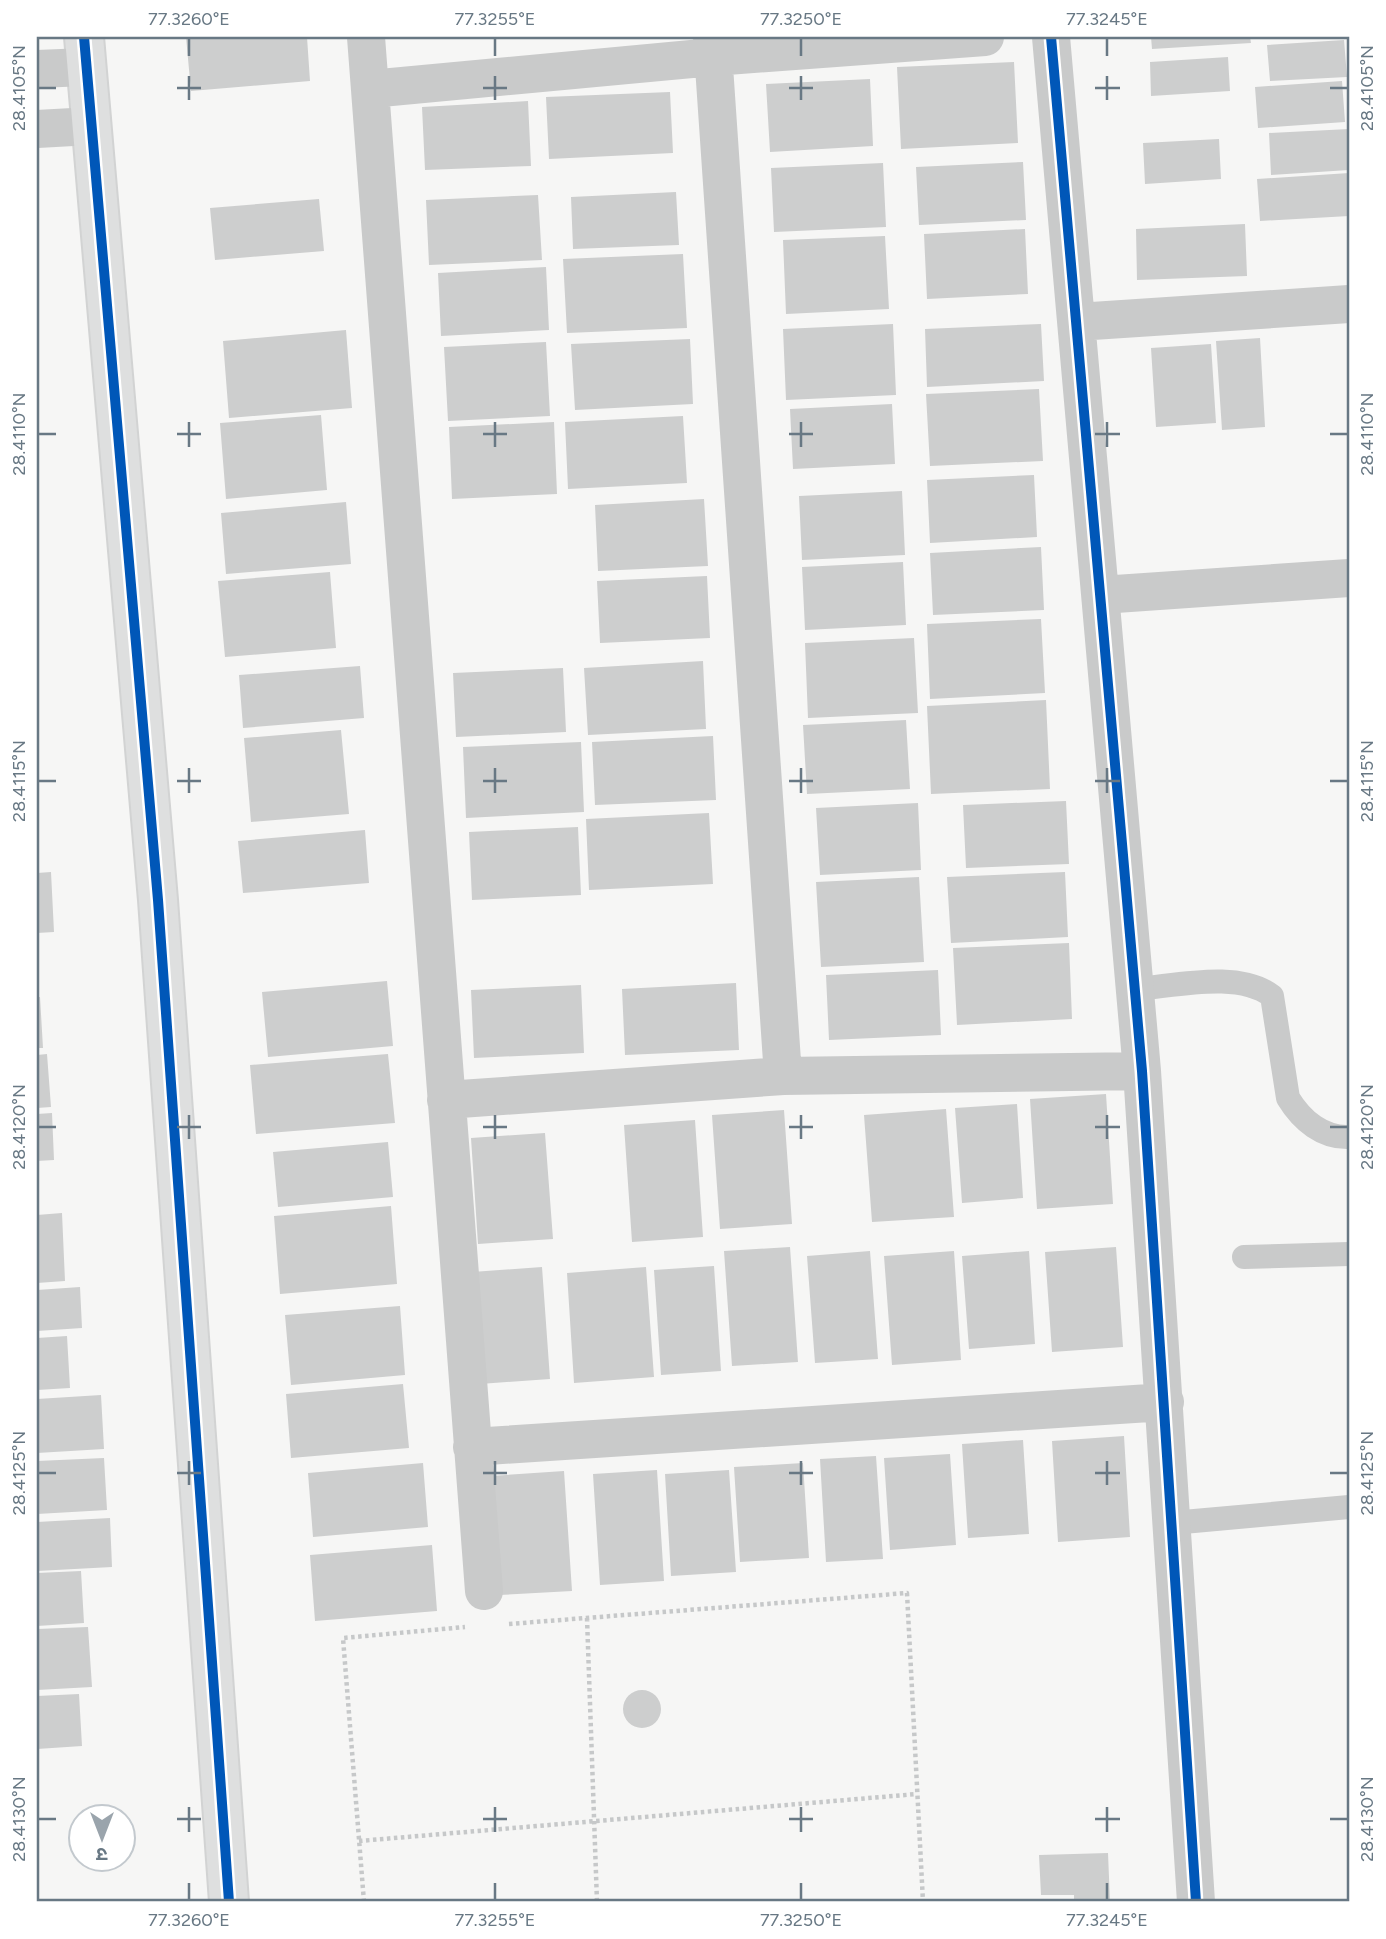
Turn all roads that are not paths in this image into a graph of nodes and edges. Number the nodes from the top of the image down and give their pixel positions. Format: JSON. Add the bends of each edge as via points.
{"nodes":[{"id":1,"x":366,"y":37,"type":"edge"},
{"id":2,"x":985,"y":37,"type":"edge"},
{"id":3,"x":1051,"y":37,"type":"edge"},
{"id":4,"x":712,"y":47,"type":"edge"},
{"id":5,"x":85,"y":52,"type":"edge"},
{"id":6,"x":37,"y":69,"type":"edge"},
{"id":7,"x":370,"y":89,"type":"junction"},
{"id":8,"x":91,"y":126,"type":"junction"},
{"id":9,"x":37,"y":129,"type":"edge"},
{"id":10,"x":1349,"y":304,"type":"edge"},
{"id":11,"x":1077,"y":322,"type":"junction"},
{"id":12,"x":1349,"y":579,"type":"edge"},
{"id":13,"x":1101,"y":595,"type":"junction"},
{"id":14,"x":1134,"y":989,"type":"junction"},
{"id":15,"x":1142,"y":1071,"type":"junction"},
{"id":16,"x":783,"y":1076,"type":"junction"},
{"id":17,"x":446,"y":1100,"type":"junction"},
{"id":18,"x":1349,"y":1137,"type":"edge"},
{"id":19,"x":1349,"y":1254,"type":"edge"},
{"id":20,"x":1244,"y":1257,"type":"dead end"},
{"id":21,"x":1165,"y":1402,"type":"junction"},
{"id":22,"x":472,"y":1447,"type":"junction"},
{"id":23,"x":1349,"y":1507,"type":"edge"},
{"id":24,"x":1172,"y":1523,"type":"junction"},
{"id":25,"x":486,"y":1614,"type":"road end"},
{"id":26,"x":229,"y":1902,"type":"edge"},
{"id":27,"x":1196,"y":1902,"type":"edge"}],
"edges":[{"from":1,"to":7,"type":"street"},
{"from":2,"to":4,"type":"street"},
{"from":3,"to":11,"type":"street"},
{"from":4,"to":7,"type":"street"},
{"from":4,"to":16,"type":"street"},
{"from":5,"to":6,"type":"street"},
{"from":5,"to":8,"type":"street"},
{"from":7,"to":17,"type":"street"},
{"from":8,"to":9,"type":"street"},
{"from":8,"to":26,"type":"street","via":[[158,900]]},
{"from":10,"to":11,"type":"street"},
{"from":11,"to":13,"type":"street"},
{"from":12,"to":13,"type":"street"},
{"from":13,"to":14,"type":"street"},
{"from":14,"to":15,"type":"street"},
{"from":14,"to":18,"type":"lane","via":[[1240,981],[1258,985],[1272,996],[1289,1098],[1296,1111],[1310,1125],[1336,1137]]},
{"from":15,"to":16,"type":"street"},
{"from":15,"to":21,"type":"street"},
{"from":16,"to":17,"type":"street"},
{"from":17,"to":22,"type":"street"},
{"from":19,"to":20,"type":"lane"},
{"from":21,"to":22,"type":"street"},
{"from":21,"to":24,"type":"street"},
{"from":22,"to":25,"type":"street"},
{"from":23,"to":24,"type":"lane"},
{"from":24,"to":27,"type":"street"}]}
